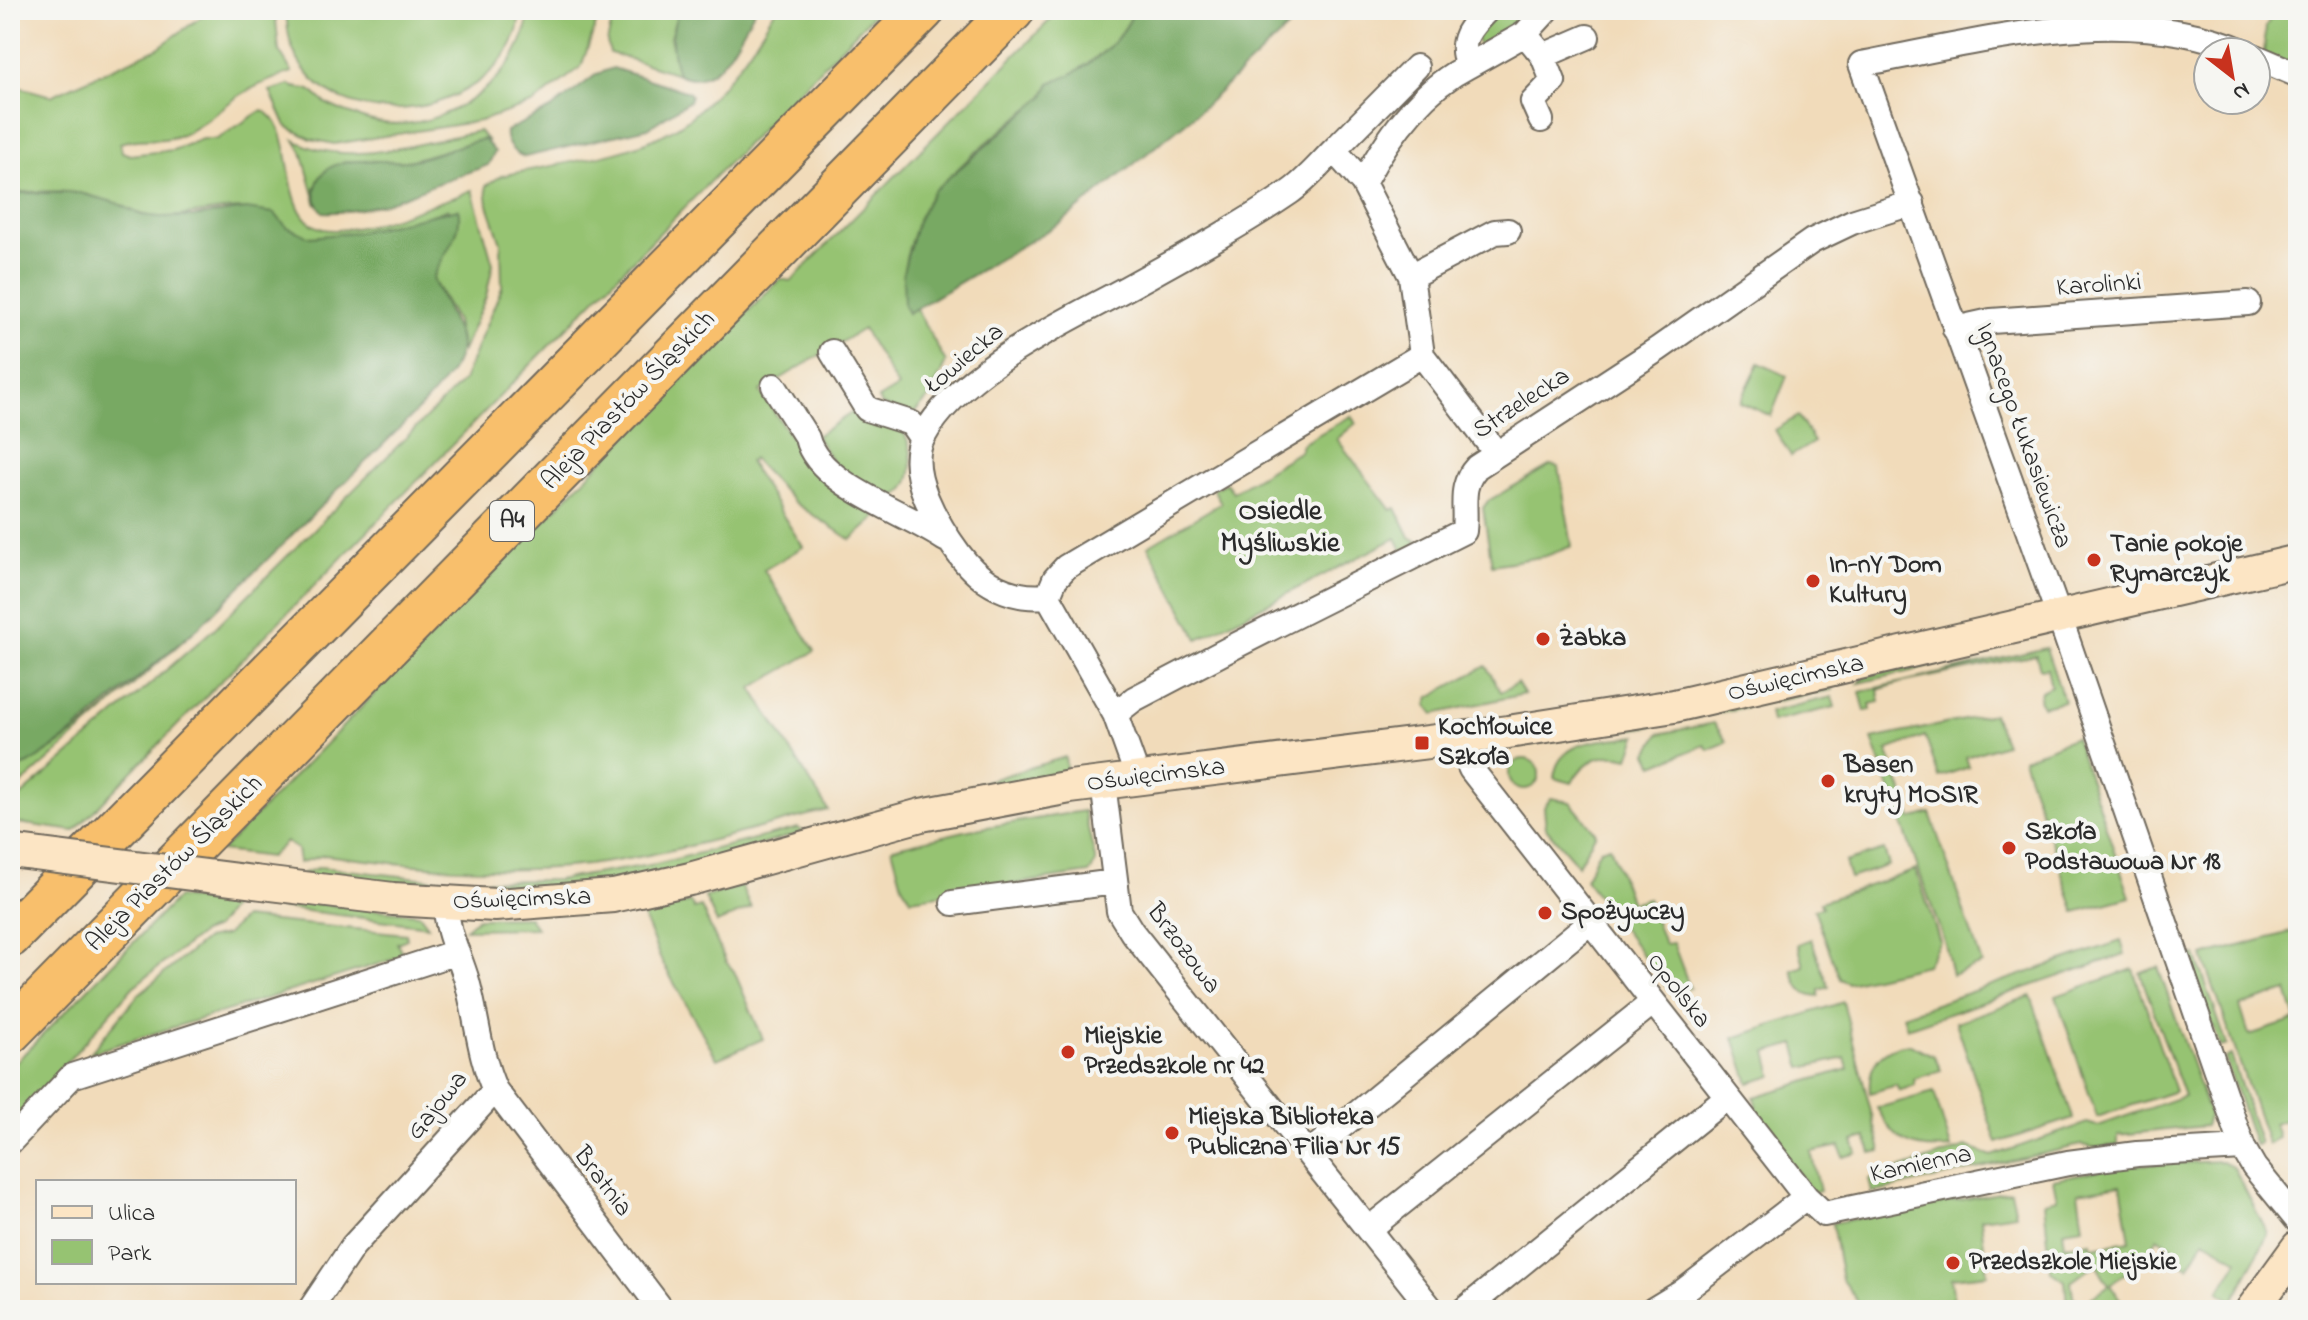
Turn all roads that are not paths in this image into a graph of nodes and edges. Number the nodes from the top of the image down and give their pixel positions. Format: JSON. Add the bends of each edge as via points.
{"nodes":[{"id":1,"x":923,"y":10,"type":"edge"},
{"id":2,"x":1013,"y":10,"type":"edge"},
{"id":3,"x":1487,"y":10,"type":"edge"},
{"id":4,"x":1547,"y":10,"type":"edge"},
{"id":5,"x":1525,"y":34,"type":"junction"},
{"id":6,"x":2208,"y":36,"type":"edge"},
{"id":7,"x":1587,"y":37,"type":"dead end"},
{"id":8,"x":1543,"y":56,"type":"junction"},
{"id":9,"x":2272,"y":64,"type":"edge"},
{"id":10,"x":1468,"y":66,"type":"junction"},
{"id":11,"x":1416,"y":67,"type":"dead end"},
{"id":12,"x":2298,"y":75,"type":"edge"},
{"id":13,"x":1541,"y":120,"type":"dead end"},
{"id":14,"x":1334,"y":150,"type":"junction"},
{"id":15,"x":1363,"y":183,"type":"junction"},
{"id":16,"x":1912,"y":203,"type":"junction"},
{"id":17,"x":1508,"y":231,"type":"dead end"},
{"id":18,"x":1411,"y":276,"type":"junction"},
{"id":19,"x":2248,"y":303,"type":"dead end"},
{"id":20,"x":1955,"y":329,"type":"junction"},
{"id":21,"x":832,"y":352,"type":"dead end"},
{"id":22,"x":1422,"y":355,"type":"junction"},
{"id":23,"x":774,"y":386,"type":"dead end"},
{"id":24,"x":922,"y":439,"type":"junction"},
{"id":25,"x":1497,"y":454,"type":"junction"},
{"id":26,"x":951,"y":543,"type":"junction"},
{"id":27,"x":2298,"y":561,"type":"edge"},
{"id":28,"x":1048,"y":596,"type":"junction"},
{"id":29,"x":2060,"y":619,"type":"junction"},
{"id":30,"x":1115,"y":714,"type":"junction"},
{"id":31,"x":1457,"y":738,"type":"junction"},
{"id":32,"x":1138,"y":778,"type":"junction"},
{"id":33,"x":1103,"y":783,"type":"junction"},
{"id":34,"x":10,"y":851,"type":"edge"},
{"id":35,"x":1115,"y":882,"type":"junction"},
{"id":36,"x":953,"y":903,"type":"dead end"},
{"id":37,"x":446,"y":904,"type":"junction"},
{"id":38,"x":1589,"y":923,"type":"junction"},
{"id":39,"x":10,"y":936,"type":"edge"},
{"id":40,"x":457,"y":952,"type":"junction"},
{"id":41,"x":1652,"y":1003,"type":"junction"},
{"id":42,"x":10,"y":1032,"type":"edge"},
{"id":43,"x":495,"y":1090,"type":"junction"},
{"id":44,"x":1727,"y":1097,"type":"junction"},
{"id":45,"x":10,"y":1142,"type":"edge"},
{"id":46,"x":2243,"y":1148,"type":"junction"},
{"id":47,"x":1309,"y":1153,"type":"junction"},
{"id":48,"x":1806,"y":1197,"type":"junction"},
{"id":49,"x":2298,"y":1221,"type":"edge"},
{"id":50,"x":1369,"y":1229,"type":"junction"},
{"id":51,"x":2298,"y":1247,"type":"edge"},
{"id":52,"x":310,"y":1310,"type":"edge"},
{"id":53,"x":662,"y":1310,"type":"edge"},
{"id":54,"x":1432,"y":1310,"type":"edge"},
{"id":55,"x":1464,"y":1310,"type":"edge"},
{"id":56,"x":1653,"y":1310,"type":"edge"},
{"id":57,"x":2252,"y":1310,"type":"edge"}],
"edges":[{"from":1,"to":39,"type":"highway","number":"A4"},
{"from":2,"to":42,"type":"highway","name":"Aleja Piastów Śląskich","number":"A4"},
{"from":3,"to":10,"type":"street","via":[[1468,29],[1463,43]]},
{"from":4,"to":5,"type":"street"},
{"from":5,"to":8,"type":"street"},
{"from":5,"to":10,"type":"street"},
{"from":6,"to":16,"type":"street","name":"Ignacego Łukasiewicza","via":[[2173,26],[2063,27],[1861,64]]},
{"from":7,"to":8,"type":"street"},
{"from":8,"to":13,"type":"street","via":[[1553,81],[1533,102]]},
{"from":9,"to":12,"type":"street"},
{"from":10,"to":15,"type":"street","via":[[1416,109],[1380,152]]},
{"from":11,"to":14,"type":"street"},
{"from":14,"to":15,"type":"street"},
{"from":14,"to":24,"type":"street","name":"Łowiecka","via":[[1292,191],[1011,351],[945,410]]},
{"from":15,"to":18,"type":"street"},
{"from":16,"to":20,"type":"street","name":"Ignacego Łukasiewicza"},
{"from":16,"to":25,"type":"street","name":"Strzelecka","via":[[1812,241]]},
{"from":17,"to":18,"type":"street","via":[[1495,232]]},
{"from":18,"to":22,"type":"street"},
{"from":19,"to":20,"type":"street","name":"Karolinki","via":[[1991,321]]},
{"from":20,"to":29,"type":"street","name":"Ignacego Łukasiewicza"},
{"from":21,"to":24,"type":"street","via":[[867,409],[911,423]]},
{"from":22,"to":25,"type":"street"},
{"from":22,"to":28,"type":"street","via":[[1066,567]]},
{"from":23,"to":26,"type":"street","via":[[809,448],[838,477]]},
{"from":24,"to":26,"type":"street","via":[[923,485]]},
{"from":25,"to":30,"type":"street","name":"Strzelecka","via":[[1468,477],[1464,531],[1134,699]]},
{"from":26,"to":28,"type":"street","via":[[970,568],[1001,589],[1020,596]]},
{"from":27,"to":29,"type":"street","name":"Oświęcimska"},
{"from":28,"to":30,"type":"street"},
{"from":29,"to":31,"type":"street","name":"Oświęcimska","via":[[1674,706]]},
{"from":29,"to":46,"type":"street","name":"Ignacego Łukasiewicza"},
{"from":30,"to":32,"type":"street"},
{"from":31,"to":32,"type":"street","name":"Oświęcimska"},
{"from":31,"to":38,"type":"street","name":"Opolska","via":[[1471,769]]},
{"from":32,"to":33,"type":"street","name":"Oświęcimska"},
{"from":33,"to":35,"type":"street","name":"Brzozowa"},
{"from":33,"to":37,"type":"street","name":"Oświęcimska","via":[[921,815],[613,896],[533,905]]},
{"from":34,"to":37,"type":"street","name":"Oświęcimska","bridge":true},
{"from":35,"to":36,"type":"street"},
{"from":35,"to":47,"type":"street","name":"Brzozowa","via":[[1119,911],[1132,932]]},
{"from":37,"to":40,"type":"street","name":"Gajowa","via":[[446,925]]},
{"from":38,"to":41,"type":"street","name":"Opolska"},
{"from":38,"to":47,"type":"street"},
{"from":40,"to":43,"type":"street","name":"Gajowa"},
{"from":40,"to":45,"type":"street","name":"Oświęcimska","via":[[72,1076]]},
{"from":41,"to":44,"type":"street","name":"Opolska"},
{"from":41,"to":50,"type":"street"},
{"from":43,"to":52,"type":"street","name":"Gajowa","via":[[353,1246]]},
{"from":43,"to":53,"type":"street","name":"Bratnia"},
{"from":44,"to":48,"type":"street","name":"Opolska"},
{"from":44,"to":55,"type":"street"},
{"from":46,"to":48,"type":"street","name":"Kamienna","via":[[2068,1163],[1824,1214]]},
{"from":46,"to":49,"type":"street","name":"Ignacego Łukasiewicza"},
{"from":47,"to":50,"type":"street","name":"Brzozowa"},
{"from":48,"to":56,"type":"street"},
{"from":50,"to":54,"type":"street","name":"Brzozowa"},
{"from":51,"to":57,"type":"street"}]}
